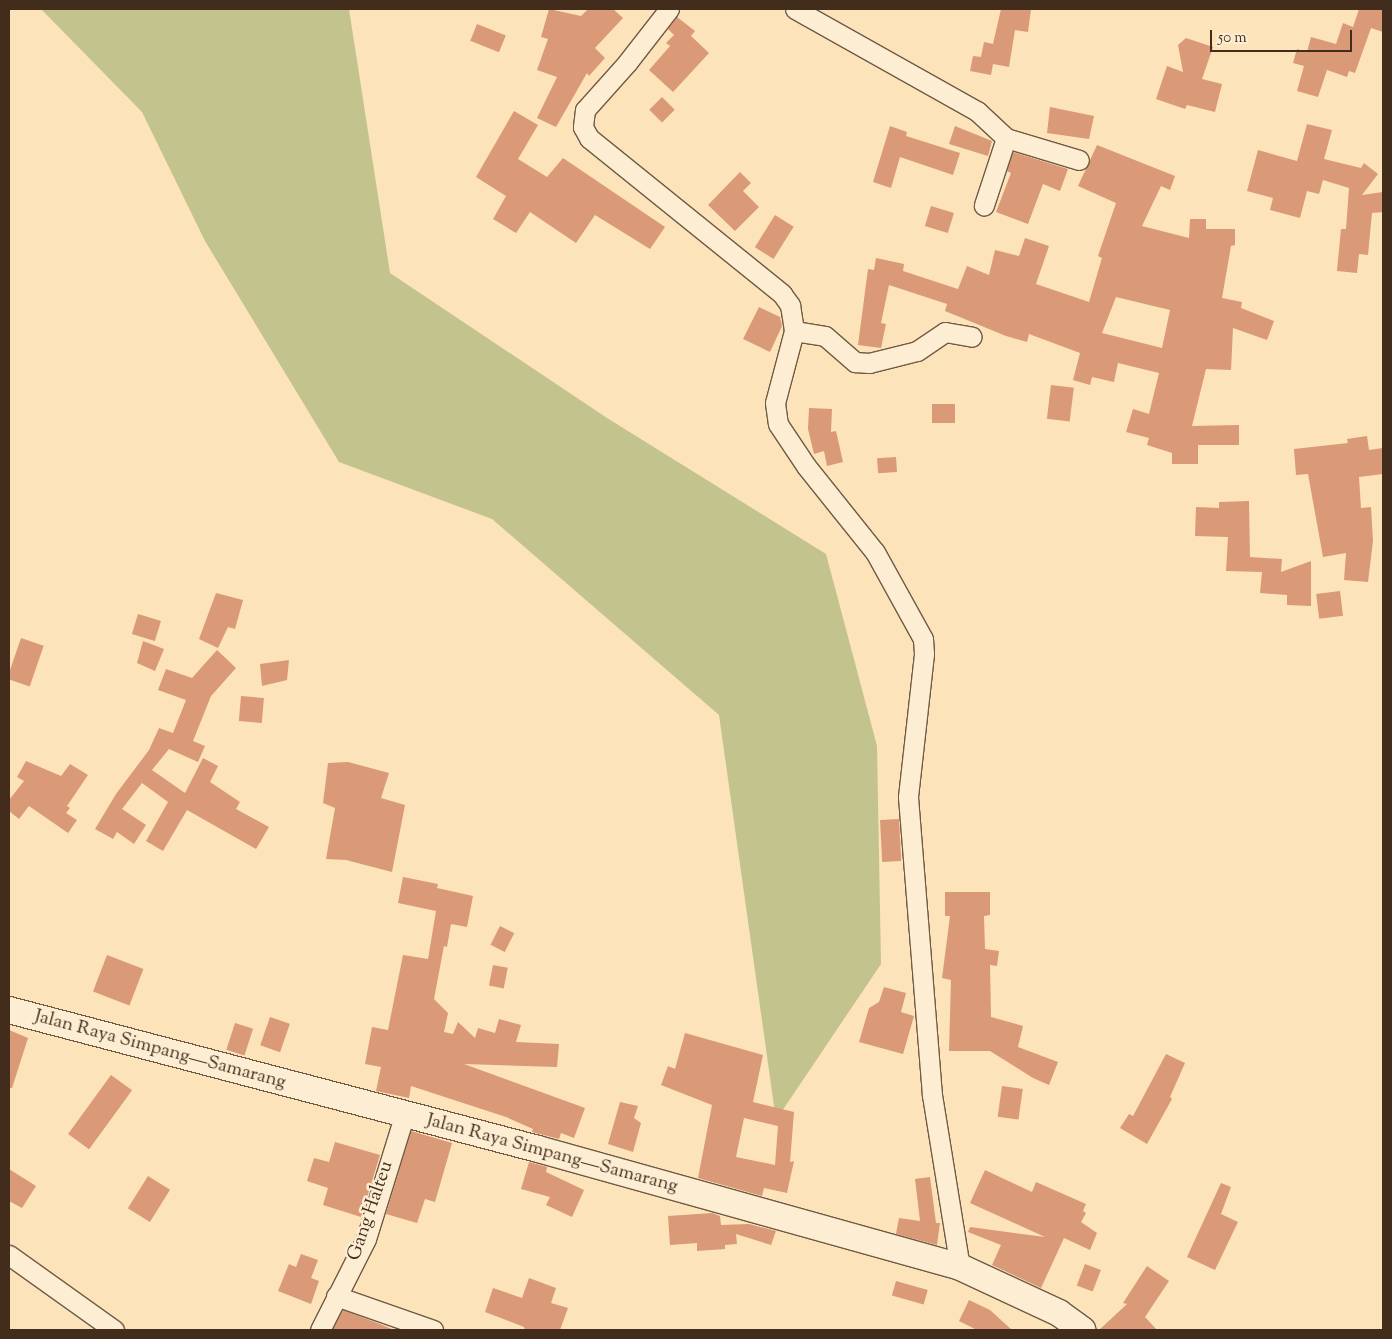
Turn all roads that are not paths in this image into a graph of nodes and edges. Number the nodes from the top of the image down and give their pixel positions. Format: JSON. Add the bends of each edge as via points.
{"nodes":[{"id":1,"x":669,"y":9,"type":"edge"},
{"id":2,"x":795,"y":9,"type":"edge"},
{"id":3,"x":1006,"y":138,"type":"junction"},
{"id":4,"x":1079,"y":160,"type":"dead end"},
{"id":5,"x":984,"y":205,"type":"dead end"},
{"id":6,"x":794,"y":331,"type":"junction"},
{"id":7,"x":972,"y":337,"type":"dead end"},
{"id":8,"x":9,"y":1010,"type":"edge"},
{"id":9,"x":404,"y":1116,"type":"junction"},
{"id":10,"x":9,"y":1255,"type":"edge"},
{"id":11,"x":960,"y":1267,"type":"junction"},
{"id":12,"x":336,"y":1296,"type":"junction"},
{"id":13,"x":114,"y":1330,"type":"edge"},
{"id":14,"x":320,"y":1330,"type":"edge"},
{"id":15,"x":433,"y":1330,"type":"edge"},
{"id":16,"x":1082,"y":1330,"type":"edge"}],
"edges":[{"from":1,"to":6,"type":"street","via":[[585,110],[585,132],[782,294],[792,312]]},
{"from":2,"to":3,"type":"street","via":[[977,111]]},
{"from":3,"to":4,"type":"street"},
{"from":3,"to":5,"type":"street"},
{"from":6,"to":7,"type":"street","via":[[825,336],[855,362],[869,364],[917,351],[945,332]]},
{"from":6,"to":11,"type":"street","via":[[775,403],[778,424],[806,466],[875,552],[923,639],[908,797],[932,1095]]},
{"from":8,"to":9,"type":"main road","name":"Jalan Raya Simpang—Samarang"},
{"from":9,"to":11,"type":"main road","name":"Jalan Raya Simpang—Samarang","via":[[548,1152]]},
{"from":9,"to":12,"type":"street","name":"Gang Halteu","via":[[366,1239]]},
{"from":10,"to":13,"type":"street"},
{"from":11,"to":16,"type":"main road","name":"Jalan Raya Simpang—Samarang","via":[[1059,1313]]},
{"from":12,"to":14,"type":"street","name":"Gang Halteu"},
{"from":12,"to":15,"type":"street"}]}
